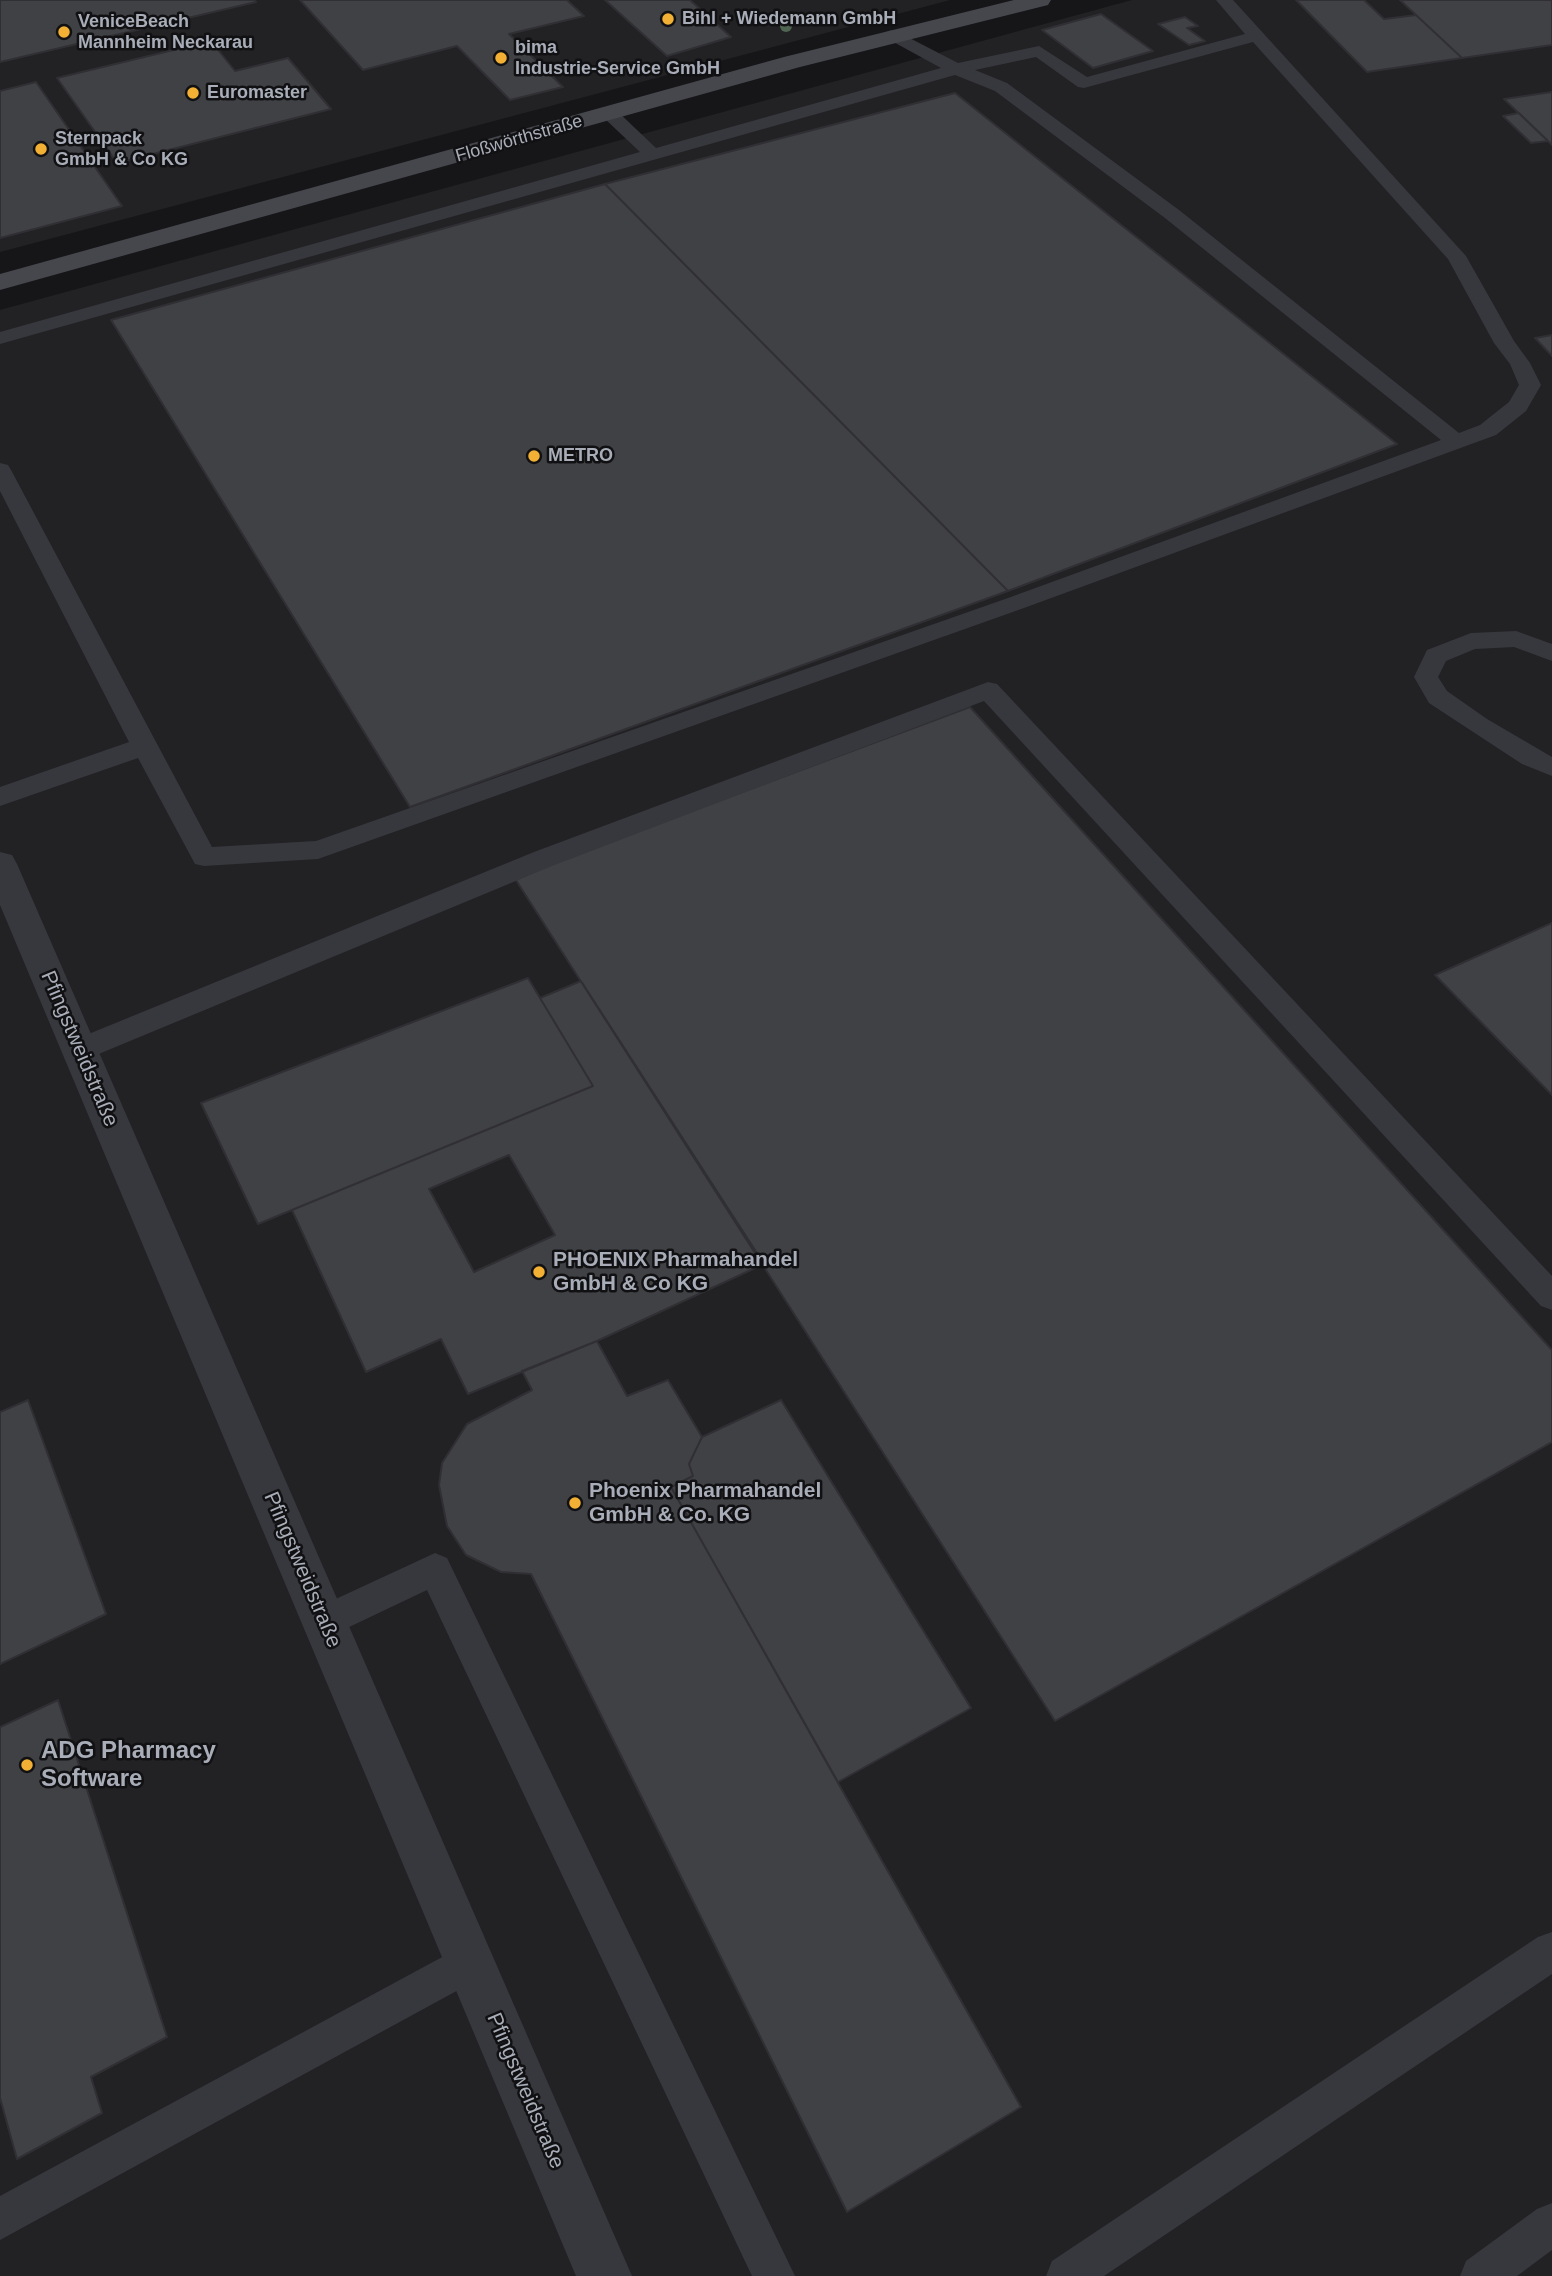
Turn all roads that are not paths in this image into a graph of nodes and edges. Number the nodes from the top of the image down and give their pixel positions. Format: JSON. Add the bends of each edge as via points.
{"nodes":[{"id":1,"x":1040,"y":0,"type":"edge"},
{"id":2,"x":1224,"y":0,"type":"edge"},
{"id":3,"x":894,"y":35,"type":"junction"},
{"id":4,"x":1256,"y":36,"type":"junction"},
{"id":5,"x":956,"y":69,"type":"junction"},
{"id":6,"x":610,"y":114,"type":"junction"},
{"id":7,"x":652,"y":154,"type":"junction"},
{"id":8,"x":0,"y":282,"type":"edge"},
{"id":9,"x":0,"y":338,"type":"edge"},
{"id":10,"x":1457,"y":442,"type":"junction"},
{"id":11,"x":0,"y":470,"type":"edge"},
{"id":12,"x":1552,"y":653,"type":"edge"},
{"id":13,"x":144,"y":746,"type":"junction"},
{"id":14,"x":1552,"y":767,"type":"edge"},
{"id":15,"x":0,"y":797,"type":"edge"},
{"id":16,"x":0,"y":864,"type":"edge"},
{"id":17,"x":79,"y":1050,"type":"junction"},
{"id":18,"x":1552,"y":1297,"type":"edge"},
{"id":19,"x":324,"y":1622,"type":"junction"},
{"id":20,"x":1552,"y":1951,"type":"edge"},
{"id":21,"x":470,"y":1962,"type":"junction"},
{"id":22,"x":0,"y":2219,"type":"edge"},
{"id":23,"x":1552,"y":2224,"type":"edge"},
{"id":24,"x":604,"y":2276,"type":"edge"},
{"id":25,"x":774,"y":2276,"type":"edge"},
{"id":26,"x":1067,"y":2276,"type":"edge"},
{"id":27,"x":1481,"y":2276,"type":"edge"}],
"edges":[{"from":1,"to":3,"type":"main road","name":"Floßwörthstraße"},
{"from":2,"to":4,"type":"lane"},
{"from":3,"to":5,"type":"lane"},
{"from":3,"to":6,"type":"main road","name":"Floßwörthstraße"},
{"from":4,"to":5,"type":"lane","via":[[1084,83],[1039,51]]},
{"from":4,"to":10,"type":"lane","via":[[1456,256],[1520,363],[1530,385],[1518,406],[1488,430]]},
{"from":5,"to":7,"type":"lane"},
{"from":5,"to":10,"type":"lane","via":[[1001,86],[1181,222]]},
{"from":6,"to":7,"type":"lane"},
{"from":6,"to":8,"type":"main road","name":"Floßwörthstraße"},
{"from":7,"to":9,"type":"lane"},
{"from":10,"to":13,"type":"lane","via":[[318,850],[204,858]]},
{"from":11,"to":13,"type":"lane"},
{"from":12,"to":14,"type":"lane","via":[[1516,639],[1471,641],[1436,656],[1426,677],[1438,696],[1478,725]]},
{"from":13,"to":15,"type":"lane"},
{"from":16,"to":17,"type":"street","name":"Pfingstweidstraße"},
{"from":17,"to":18,"type":"lane","via":[[543,859],[988,690]]},
{"from":17,"to":19,"type":"street","name":"Pfingstweidstraße"},
{"from":19,"to":21,"type":"street","name":"Pfingstweidstraße"},
{"from":19,"to":25,"type":"lane","via":[[435,1569]]},
{"from":20,"to":26,"type":"lane"},
{"from":21,"to":22,"type":"lane"},
{"from":21,"to":24,"type":"street","name":"Pfingstweidstraße"},
{"from":23,"to":27,"type":"lane"}]}
